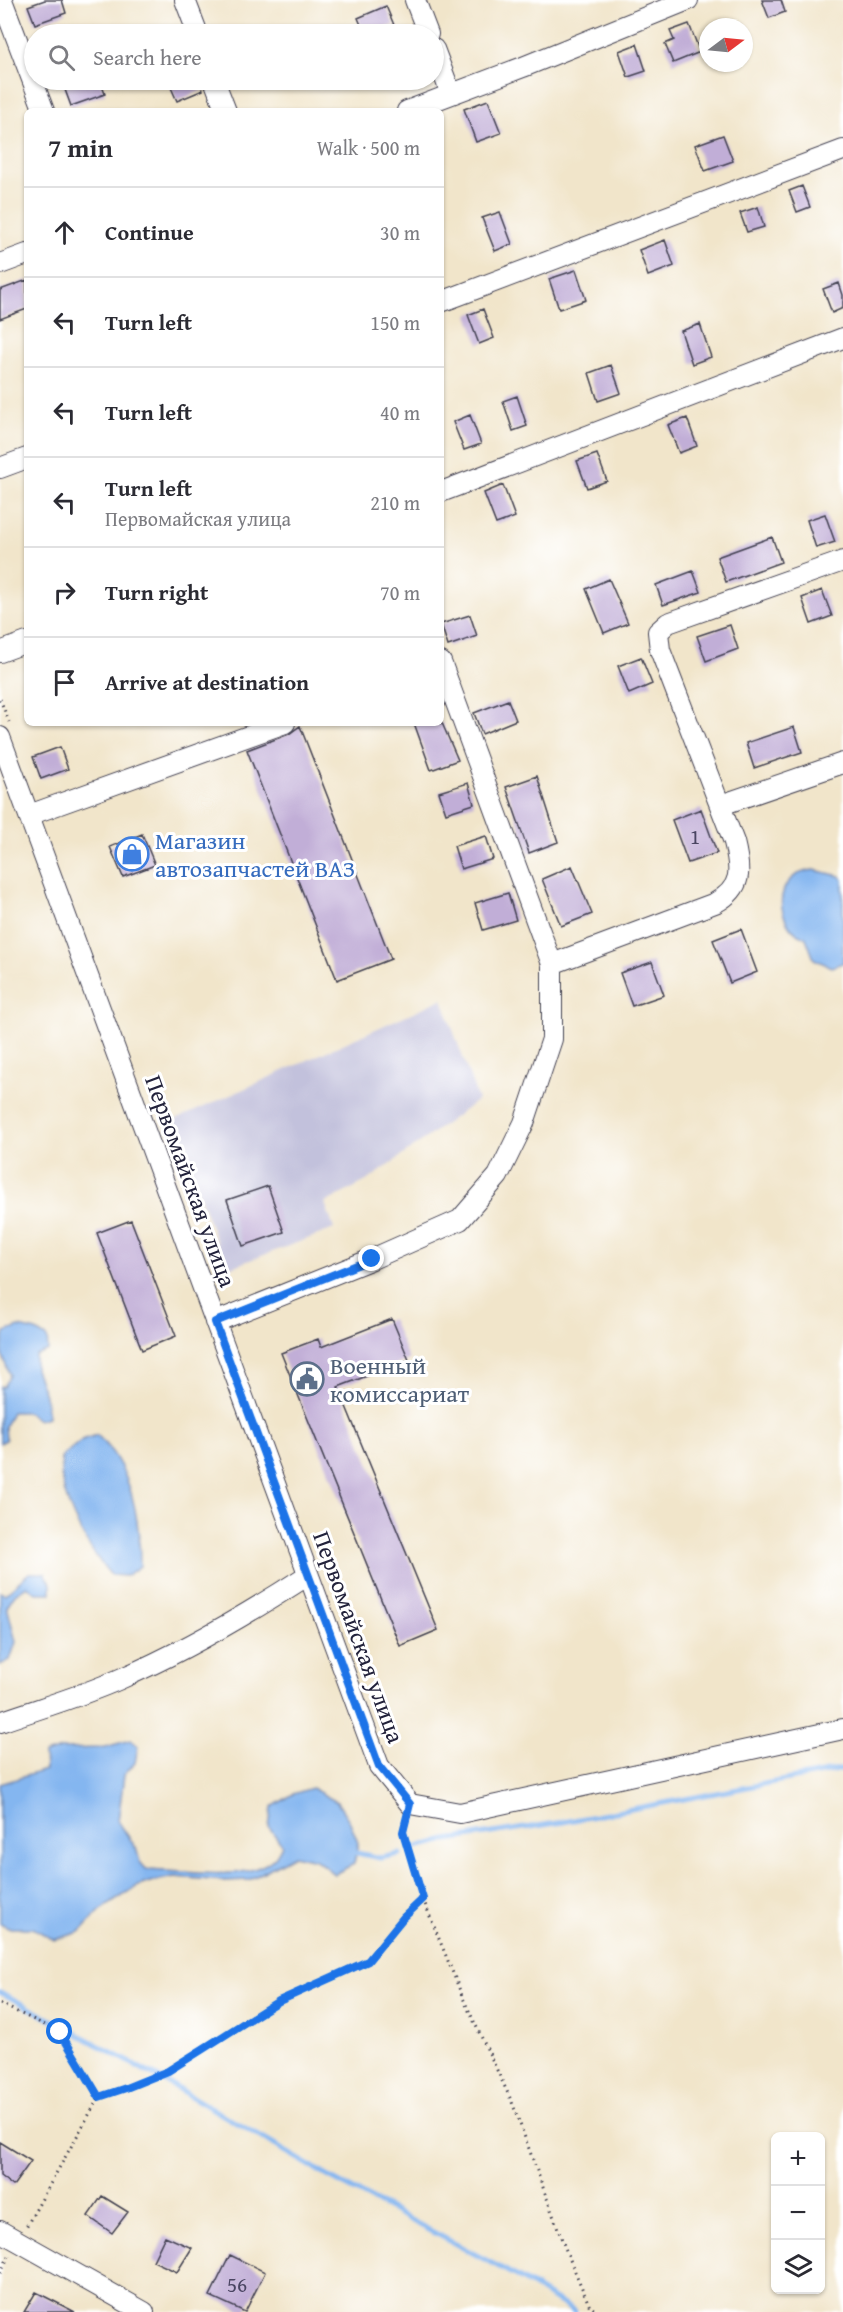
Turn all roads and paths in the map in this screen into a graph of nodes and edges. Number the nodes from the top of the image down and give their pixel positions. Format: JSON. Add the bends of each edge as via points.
{"nodes":[{"id":1,"x":2,"y":0,"type":"edge"},
{"id":2,"x":185,"y":0,"type":"edge"},
{"id":3,"x":415,"y":0,"type":"edge"},
{"id":4,"x":687,"y":0,"type":"edge"},
{"id":5,"x":659,"y":5,"type":"edge"},
{"id":6,"x":194,"y":24,"type":"edge"},
{"id":7,"x":424,"y":24,"type":"edge"},
{"id":8,"x":24,"y":58,"type":"edge"},
{"id":9,"x":444,"y":75,"type":"edge"},
{"id":10,"x":36,"y":90,"type":"edge"},
{"id":11,"x":218,"y":90,"type":"edge"},
{"id":12,"x":451,"y":94,"type":"junction"},
{"id":13,"x":43,"y":108,"type":"edge"},
{"id":14,"x":225,"y":108,"type":"edge"},
{"id":15,"x":414,"y":108,"type":"edge"},
{"id":16,"x":843,"y":150,"type":"edge"},
{"id":17,"x":24,"y":255,"type":"edge"},
{"id":18,"x":0,"y":264,"type":"edge"},
{"id":19,"x":444,"y":301,"type":"edge"},
{"id":20,"x":843,"y":338,"type":"edge"},
{"id":21,"x":24,"y":459,"type":"edge"},
{"id":22,"x":0,"y":468,"type":"edge"},
{"id":23,"x":444,"y":491,"type":"edge"},
{"id":24,"x":843,"y":561,"type":"edge"},
{"id":25,"x":24,"y":643,"type":"edge"},
{"id":26,"x":0,"y":652,"type":"edge"},
{"id":27,"x":444,"y":670,"type":"edge"},
{"id":28,"x":277,"y":726,"type":"edge"},
{"id":29,"x":0,"y":737,"type":"edge"},
{"id":30,"x":843,"y":763,"type":"edge"},
{"id":31,"x":721,"y":805,"type":"junction"},
{"id":32,"x":28,"y":815,"type":"junction"},
{"id":33,"x":552,"y":964,"type":"junction"},
{"id":34,"x":215,"y":1322,"type":"junction"},
{"id":35,"x":308,"y":1575,"type":"junction"},
{"id":36,"x":0,"y":1722,"type":"edge"},
{"id":37,"x":843,"y":1729,"type":"edge"},
{"id":38,"x":410,"y":1804,"type":"junction"},
{"id":39,"x":423,"y":1899,"type":"junction"},
{"id":40,"x":0,"y":2004,"type":"edge"},
{"id":41,"x":99,"y":2097,"type":"junction"},
{"id":42,"x":0,"y":2231,"type":"edge"},
{"id":43,"x":18,"y":2241,"type":"junction"},
{"id":44,"x":0,"y":2273,"type":"edge"},
{"id":45,"x":144,"y":2312,"type":"edge"},
{"id":46,"x":600,"y":2312,"type":"edge"}],
"edges":[{"from":1,"to":8,"type":"street"},
{"from":2,"to":6,"type":"street"},
{"from":3,"to":7,"type":"street"},
{"from":4,"to":5,"type":"street"},
{"from":5,"to":12,"type":"street"},
{"from":9,"to":12,"type":"street"},
{"from":10,"to":13,"type":"street"},
{"from":11,"to":14,"type":"street"},
{"from":12,"to":15,"type":"street"},
{"from":16,"to":19,"type":"street"},
{"from":17,"to":18,"type":"street"},
{"from":20,"to":23,"type":"street"},
{"from":21,"to":22,"type":"street"},
{"from":24,"to":31,"type":"street","via":[[668,623],[658,633],[660,650]]},
{"from":25,"to":26,"type":"street"},
{"from":27,"to":33,"type":"street"},
{"from":28,"to":32,"type":"street"},
{"from":29,"to":32,"type":"street","name":"Первомайская улица"},
{"from":30,"to":31,"type":"street"},
{"from":31,"to":33,"type":"street","via":[[740,867],[737,883],[727,897]]},
{"from":32,"to":34,"type":"street","name":"Первомайская улица"},
{"from":33,"to":34,"type":"street","via":[[552,1039],[524,1123],[498,1176],[460,1220]]},
{"from":34,"to":35,"type":"street","name":"Первомайская улица"},
{"from":35,"to":36,"type":"street","via":[[237,1621],[187,1647],[119,1679]]},
{"from":35,"to":38,"type":"street","name":"Первомайская улица","via":[[379,1766]]},
{"from":37,"to":38,"type":"street","via":[[460,1813]]},
{"from":38,"to":39,"type":"path","via":[[403,1832]]},
{"from":39,"to":41,"type":"path","via":[[368,1961],[279,2001],[162,2073]]},
{"from":39,"to":46,"type":"path","via":[[463,1998],[512,2102],[590,2307]]},
{"from":40,"to":41,"type":"path","via":[[60,2032]]},
{"from":41,"to":43,"type":"path"},
{"from":42,"to":43,"type":"street"},
{"from":43,"to":44,"type":"path"},
{"from":43,"to":45,"type":"street"}]}
